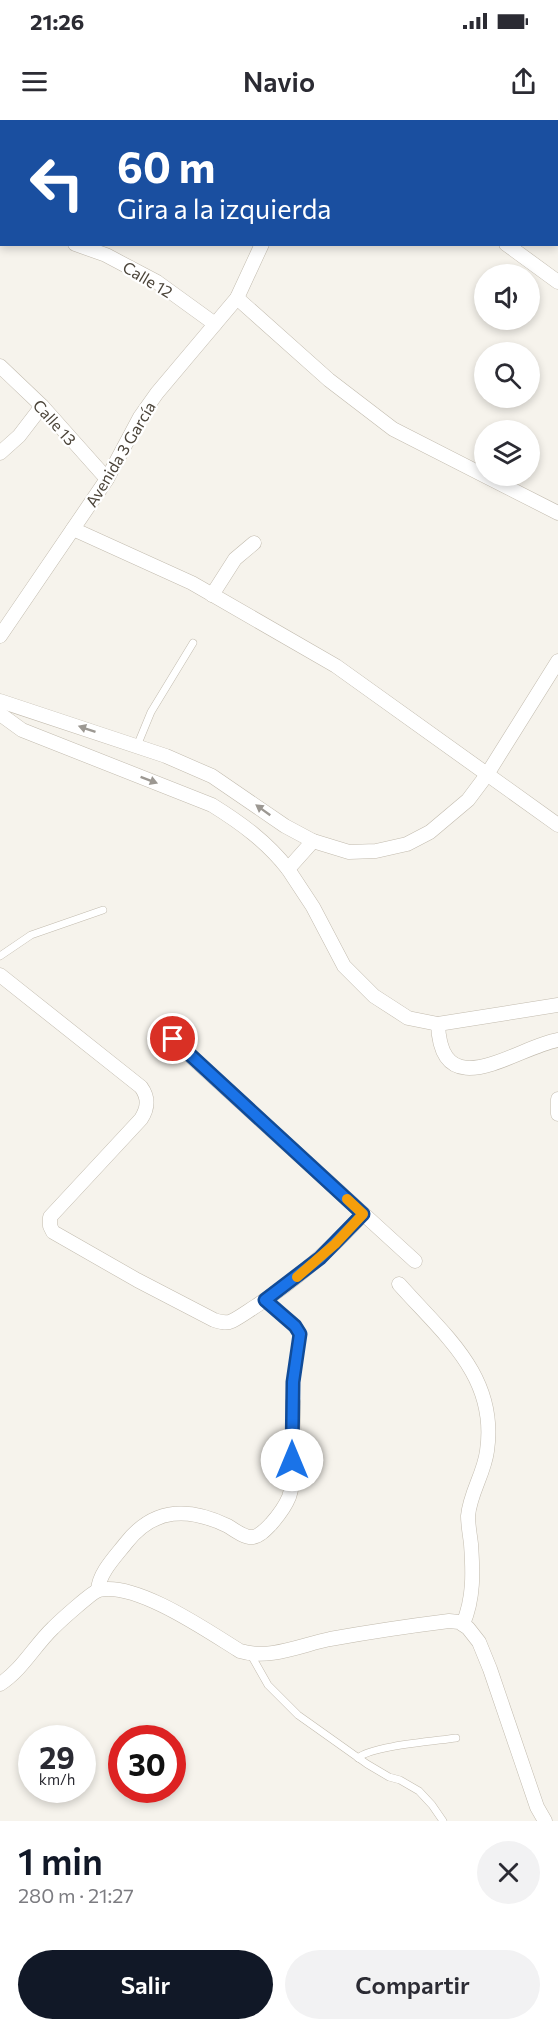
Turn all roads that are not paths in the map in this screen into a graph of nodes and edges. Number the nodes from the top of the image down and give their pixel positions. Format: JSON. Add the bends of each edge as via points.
{"nodes":[{"id":1,"x":81,"y":246,"type":"edge"},
{"id":2,"x":261,"y":246,"type":"edge"},
{"id":3,"x":509,"y":246,"type":"edge"},
{"id":4,"x":558,"y":282,"type":"edge"},
{"id":5,"x":237,"y":298,"type":"junction"},
{"id":6,"x":215,"y":324,"type":"junction"},
{"id":7,"x":0,"y":366,"type":"edge"},
{"id":8,"x":42,"y":406,"type":"junction"},
{"id":9,"x":0,"y":453,"type":"edge"},
{"id":10,"x":107,"y":479,"type":"junction"},
{"id":11,"x":558,"y":513,"type":"edge"},
{"id":12,"x":73,"y":529,"type":"junction"},
{"id":13,"x":254,"y":543,"type":"dead end"},
{"id":14,"x":212,"y":595,"type":"junction"},
{"id":15,"x":0,"y":636,"type":"edge"},
{"id":16,"x":193,"y":643,"type":"dead end"},
{"id":17,"x":558,"y":661,"type":"edge"},
{"id":18,"x":0,"y":701,"type":"edge"},
{"id":19,"x":0,"y":714,"type":"edge"},
{"id":20,"x":136,"y":746,"type":"junction"},
{"id":21,"x":486,"y":776,"type":"junction"},
{"id":22,"x":558,"y":825,"type":"edge"},
{"id":23,"x":313,"y":841,"type":"junction"},
{"id":24,"x":288,"y":868,"type":"junction"},
{"id":25,"x":103,"y":910,"type":"dead end"},
{"id":26,"x":0,"y":956,"type":"edge"},
{"id":27,"x":0,"y":975,"type":"edge"},
{"id":28,"x":558,"y":1005,"type":"edge"},
{"id":29,"x":438,"y":1024,"type":"junction"},
{"id":30,"x":173,"y":1039,"type":"dead end"},
{"id":31,"x":558,"y":1040,"type":"edge"},
{"id":32,"x":558,"y":1099,"type":"edge"},
{"id":33,"x":558,"y":1114,"type":"edge"},
{"id":34,"x":363,"y":1214,"type":"junction"},
{"id":35,"x":415,"y":1261,"type":"dead end"},
{"id":36,"x":399,"y":1284,"type":"dead end"},
{"id":37,"x":265,"y":1300,"type":"junction"},
{"id":38,"x":293,"y":1401,"type":"joint"},
{"id":39,"x":98,"y":1590,"type":"junction"},
{"id":40,"x":463,"y":1624,"type":"junction"},
{"id":41,"x":251,"y":1654,"type":"junction"},
{"id":42,"x":0,"y":1684,"type":"edge"},
{"id":43,"x":456,"y":1738,"type":"dead end"},
{"id":44,"x":358,"y":1758,"type":"junction"},
{"id":45,"x":443,"y":1821,"type":"edge"},
{"id":46,"x":545,"y":1821,"type":"edge"}],
"edges":[{"from":1,"to":6,"type":"street","name":"Calle 12","via":[[157,282]]},
{"from":2,"to":5,"type":"street","name":"Avenida 3 García"},
{"from":3,"to":4,"type":"street"},
{"from":5,"to":6,"type":"street","name":"Avenida 3 García"},
{"from":5,"to":11,"type":"street","via":[[329,380],[393,429]]},
{"from":6,"to":10,"type":"street","name":"Avenida 3 García","via":[[140,417]]},
{"from":7,"to":8,"type":"street","name":"Calle 13"},
{"from":8,"to":9,"type":"street"},
{"from":8,"to":10,"type":"street","name":"Calle 13"},
{"from":10,"to":12,"type":"street","name":"Avenida 3 García"},
{"from":12,"to":14,"type":"street"},
{"from":12,"to":15,"type":"street","name":"Avenida 3 García"},
{"from":13,"to":14,"type":"street","via":[[235,559]]},
{"from":14,"to":21,"type":"street","via":[[336,666]]},
{"from":16,"to":20,"type":"lane","via":[[151,712]]},
{"from":17,"to":21,"type":"street"},
{"from":20,"to":18,"type":"street","one_way":true},
{"from":19,"to":24,"type":"street","one_way":true,"via":[[22,730],[212,805],[274,850]]},
{"from":23,"to":20,"type":"street","one_way":true,"via":[[212,776]]},
{"from":21,"to":22,"type":"street"},
{"from":21,"to":23,"type":"street","via":[[468,800],[430,832],[407,844],[349,852]]},
{"from":23,"to":24,"type":"street"},
{"from":24,"to":29,"type":"street","via":[[344,966],[374,996],[408,1018]]},
{"from":25,"to":26,"type":"lane","via":[[31,935]]},
{"from":27,"to":37,"type":"street","via":[[141,1087],[146,1096],[147,1107],[141,1119],[53,1214],[49,1221],[51,1229],[89,1254],[219,1322],[231,1321]]},
{"from":28,"to":29,"type":"street"},
{"from":29,"to":31,"type":"street","via":[[442,1052],[469,1068],[492,1065]]},
{"from":30,"to":34,"type":"street"},
{"from":32,"to":33,"type":"street"},
{"from":34,"to":35,"type":"street"},
{"from":34,"to":37,"type":"street","via":[[320,1258]]},
{"from":36,"to":40,"type":"street","via":[[471,1367],[487,1409],[486,1460],[468,1518],[472,1593]]},
{"from":37,"to":38,"type":"lane","via":[[300,1334]]},
{"from":38,"to":39,"type":"street","via":[[289,1496],[262,1533],[248,1537],[198,1515],[169,1513],[153,1519],[129,1539],[102,1577]]},
{"from":39,"to":41,"type":"street","via":[[139,1595]]},
{"from":39,"to":42,"type":"street","via":[[52,1628]]},
{"from":40,"to":41,"type":"street","via":[[448,1621],[382,1630]]},
{"from":40,"to":46,"type":"street","via":[[479,1642],[537,1808]]},
{"from":41,"to":44,"type":"lane","via":[[268,1685],[298,1715]]},
{"from":43,"to":44,"type":"lane","via":[[376,1749]]},
{"from":44,"to":45,"type":"lane","via":[[419,1791]]}]}
